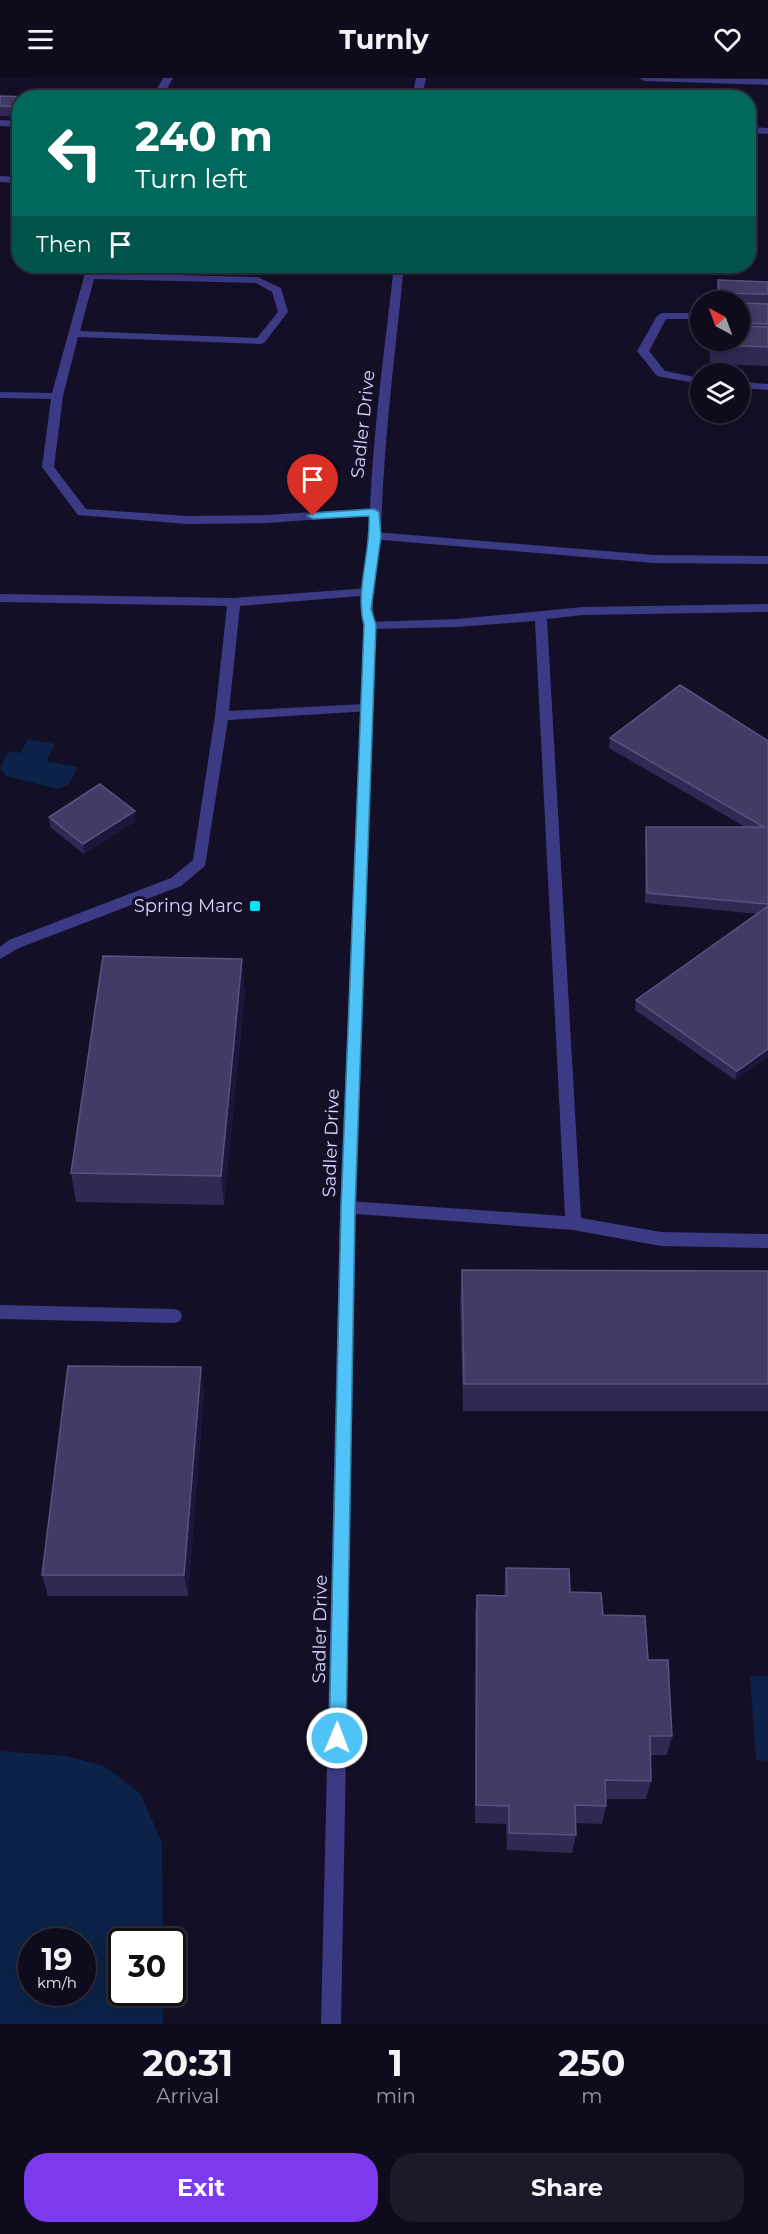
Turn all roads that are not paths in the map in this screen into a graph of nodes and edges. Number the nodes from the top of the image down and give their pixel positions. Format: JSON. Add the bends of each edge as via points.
{"nodes":[{"id":1,"x":644,"y":78,"type":"edge"},
{"id":2,"x":768,"y":82,"type":"edge"},
{"id":3,"x":90,"y":273,"type":"edge"},
{"id":4,"x":128,"y":273,"type":"edge"},
{"id":5,"x":398,"y":273,"type":"edge"},
{"id":6,"x":690,"y":316,"type":"edge"},
{"id":7,"x":74,"y":334,"type":"junction"},
{"id":8,"x":690,"y":379,"type":"edge"},
{"id":9,"x":750,"y":386,"type":"edge"},
{"id":10,"x":768,"y":387,"type":"edge"},
{"id":11,"x":0,"y":395,"type":"edge"},
{"id":12,"x":57,"y":396,"type":"junction"},
{"id":13,"x":374,"y":512,"type":"junction"},
{"id":14,"x":375,"y":536,"type":"junction"},
{"id":15,"x":768,"y":560,"type":"edge"},
{"id":16,"x":369,"y":592,"type":"junction"},
{"id":17,"x":0,"y":598,"type":"edge"},
{"id":18,"x":234,"y":602,"type":"junction"},
{"id":19,"x":768,"y":608,"type":"edge"},
{"id":20,"x":541,"y":616,"type":"junction"},
{"id":21,"x":370,"y":625,"type":"junction"},
{"id":22,"x":365,"y":708,"type":"junction"},
{"id":23,"x":222,"y":716,"type":"junction"},
{"id":24,"x":0,"y":954,"type":"edge"},
{"id":25,"x":348,"y":1208,"type":"junction"},
{"id":26,"x":573,"y":1223,"type":"junction"},
{"id":27,"x":768,"y":1241,"type":"edge"},
{"id":28,"x":0,"y":1312,"type":"edge"},
{"id":29,"x":174,"y":1316,"type":"dead end"},
{"id":30,"x":331,"y":2024,"type":"edge"}],
"edges":[{"from":1,"to":2,"type":"street"},
{"from":3,"to":7,"type":"street"},
{"from":4,"to":7,"type":"street","via":[[258,280],[277,290],[283,312],[260,341]]},
{"from":5,"to":13,"type":"street","name":"Sadler Drive"},
{"from":6,"to":8,"type":"street","via":[[662,316],[643,351],[661,374]]},
{"from":7,"to":12,"type":"street"},
{"from":9,"to":10,"type":"street"},
{"from":11,"to":12,"type":"street"},
{"from":12,"to":13,"type":"street","via":[[48,467],[82,512],[187,520]]},
{"from":13,"to":14,"type":"street","name":"Sadler Drive"},
{"from":14,"to":15,"type":"street","via":[[654,560]]},
{"from":14,"to":16,"type":"street","name":"Sadler Drive"},
{"from":16,"to":18,"type":"street"},
{"from":16,"to":21,"type":"street","name":"Sadler Drive","via":[[366,609]]},
{"from":17,"to":18,"type":"street"},
{"from":18,"to":23,"type":"street"},
{"from":19,"to":20,"type":"street","via":[[583,611]]},
{"from":20,"to":21,"type":"street"},
{"from":20,"to":26,"type":"street"},
{"from":21,"to":22,"type":"street","name":"Sadler Drive"},
{"from":22,"to":23,"type":"street"},
{"from":22,"to":25,"type":"street","name":"Sadler Drive"},
{"from":23,"to":24,"type":"street","via":[[200,862],[176,882],[14,944]]},
{"from":25,"to":26,"type":"street"},
{"from":25,"to":30,"type":"street","name":"Sadler Drive"},
{"from":26,"to":27,"type":"street","via":[[661,1239]]},
{"from":28,"to":29,"type":"street"}]}
